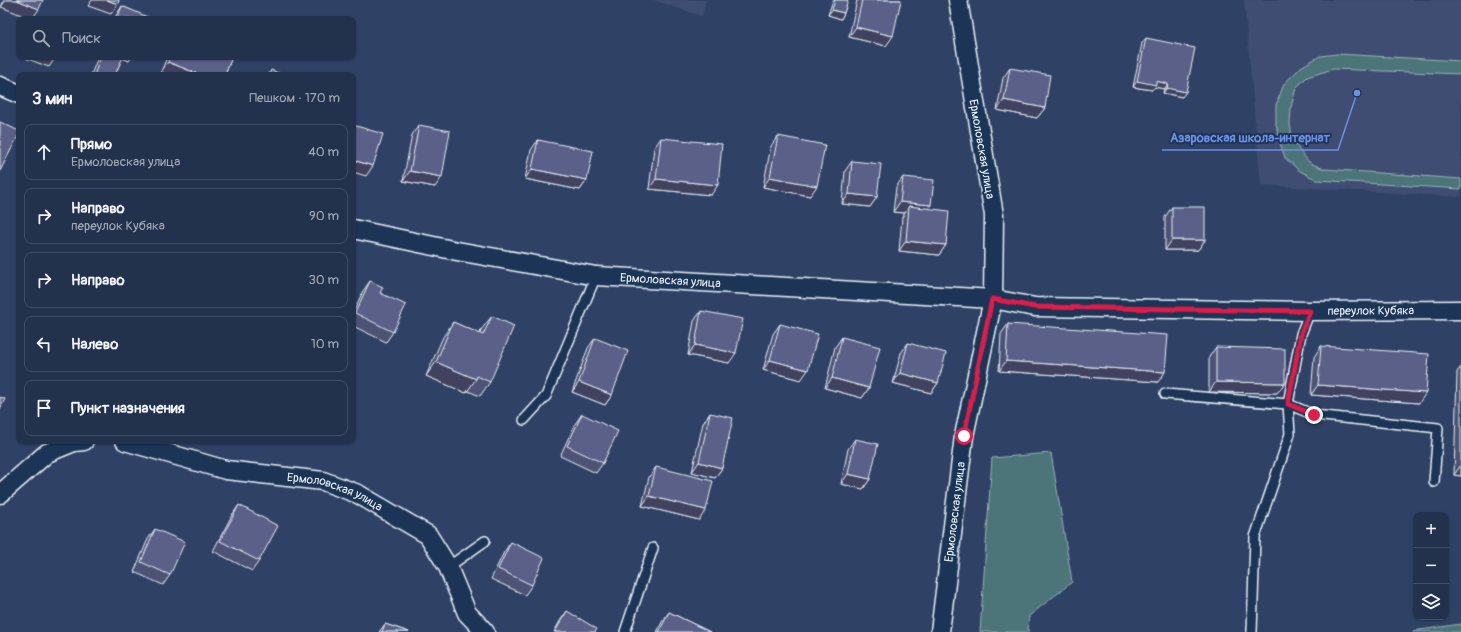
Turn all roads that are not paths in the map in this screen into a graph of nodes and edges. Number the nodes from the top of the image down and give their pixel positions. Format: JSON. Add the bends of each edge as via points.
{"nodes":[{"id":1,"x":958,"y":0,"type":"edge"},
{"id":2,"x":0,"y":86,"type":"edge"},
{"id":3,"x":16,"y":93,"type":"edge"},
{"id":4,"x":356,"y":231,"type":"edge"},
{"id":5,"x":596,"y":276,"type":"junction"},
{"id":6,"x":992,"y":299,"type":"junction"},
{"id":7,"x":1461,"y":310,"type":"edge"},
{"id":8,"x":1310,"y":311,"type":"junction"},
{"id":9,"x":1164,"y":394,"type":"dead end"},
{"id":10,"x":1288,"y":404,"type":"junction"},
{"id":11,"x":524,"y":420,"type":"dead end"},
{"id":12,"x":69,"y":444,"type":"edge"},
{"id":13,"x":135,"y":444,"type":"edge"},
{"id":14,"x":1434,"y":482,"type":"dead end"},
{"id":15,"x":0,"y":494,"type":"edge"},
{"id":16,"x":485,"y":541,"type":"dead end"},
{"id":17,"x":653,"y":548,"type":"dead end"},
{"id":18,"x":448,"y":567,"type":"junction"},
{"id":19,"x":485,"y":632,"type":"edge"},
{"id":20,"x":625,"y":632,"type":"edge"},
{"id":21,"x":940,"y":632,"type":"edge"},
{"id":22,"x":1252,"y":632,"type":"edge"}],
"edges":[{"from":1,"to":6,"type":"street","name":"Ермоловская улица","via":[[994,215]]},
{"from":2,"to":3,"type":"street"},
{"from":4,"to":5,"type":"street","name":"Ермоловская улица"},
{"from":5,"to":6,"type":"street","name":"Ермоловская улица"},
{"from":5,"to":11,"type":"lane","via":[[546,396]]},
{"from":6,"to":8,"type":"street","name":"переулок Кубяка","via":[[1035,307]]},
{"from":6,"to":21,"type":"street","name":"Ермоловская улица","via":[[964,436]]},
{"from":7,"to":8,"type":"street","name":"переулок Кубяка"},
{"from":8,"to":10,"type":"lane","via":[[1301,334]]},
{"from":9,"to":10,"type":"lane"},
{"from":10,"to":14,"type":"lane","via":[[1314,415],[1438,428]]},
{"from":10,"to":22,"type":"lane","via":[[1290,434],[1255,537]]},
{"from":12,"to":15,"type":"street","via":[[47,453]]},
{"from":13,"to":18,"type":"street","name":"Ермоловская улица","via":[[226,470],[323,481],[358,494],[428,536]]},
{"from":16,"to":18,"type":"lane"},
{"from":17,"to":20,"type":"lane"},
{"from":18,"to":19,"type":"street","name":"Ермоловская улица","via":[[467,613]]}]}
